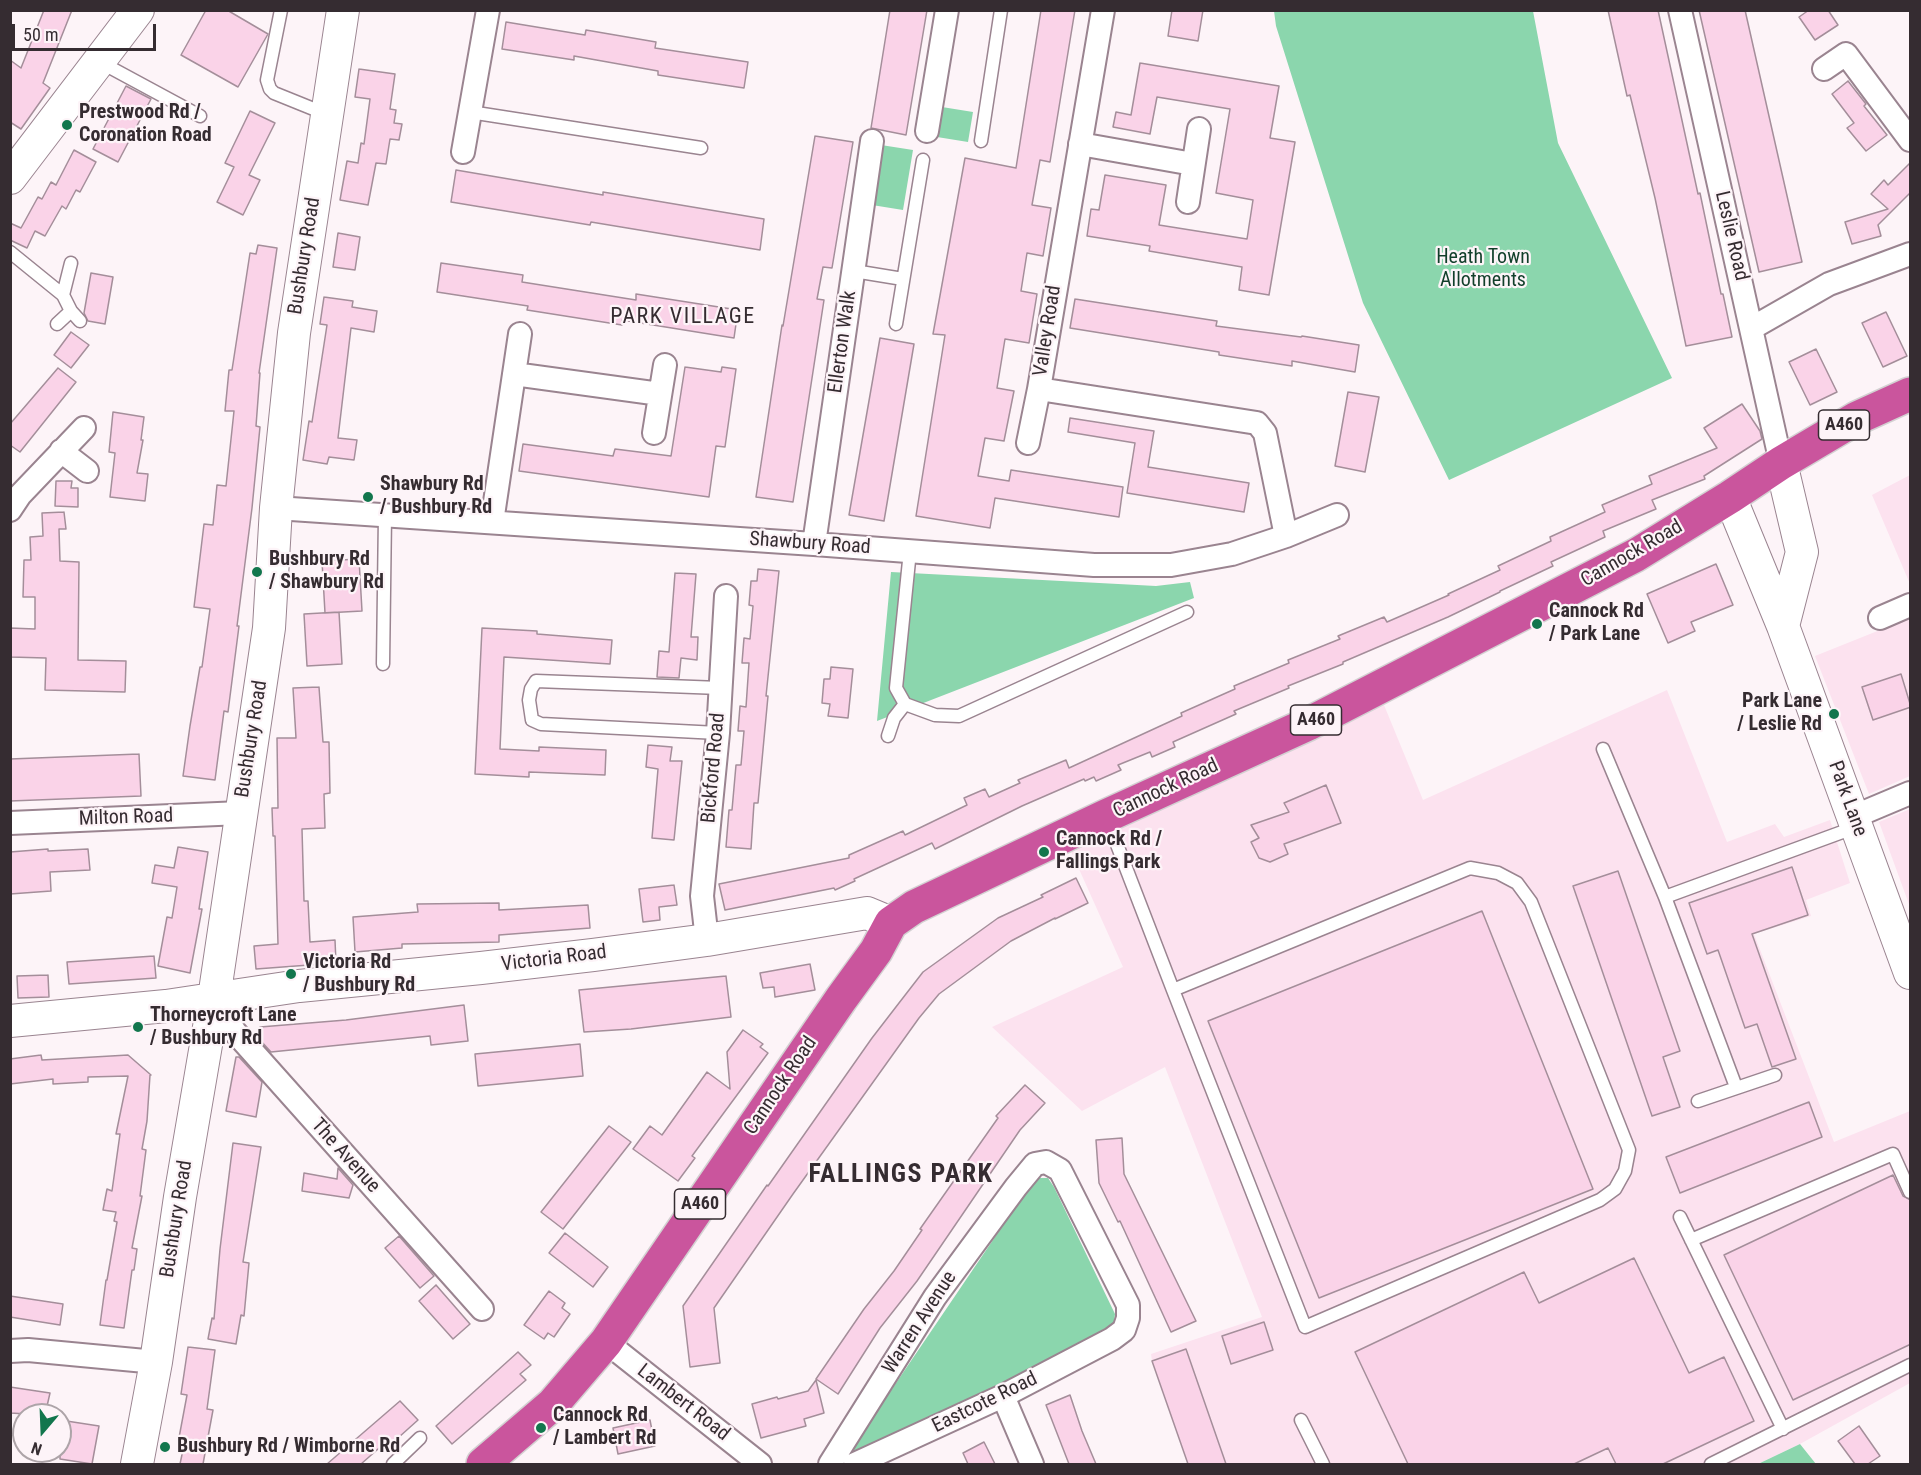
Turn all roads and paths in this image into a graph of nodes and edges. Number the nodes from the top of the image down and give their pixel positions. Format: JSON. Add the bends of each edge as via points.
{"nodes":[{"id":1,"x":138,"y":10,"type":"edge"},
{"id":2,"x":281,"y":10,"type":"edge"},
{"id":3,"x":343,"y":10,"type":"edge"},
{"id":4,"x":488,"y":10,"type":"edge"},
{"id":5,"x":947,"y":10,"type":"edge"},
{"id":6,"x":1001,"y":10,"type":"edge"},
{"id":7,"x":1103,"y":10,"type":"edge"},
{"id":8,"x":1680,"y":10,"type":"edge"},
{"id":9,"x":99,"y":62,"type":"junction"},
{"id":10,"x":1824,"y":69,"type":"dead end"},
{"id":11,"x":470,"y":112,"type":"junction"},
{"id":12,"x":327,"y":115,"type":"junction"},
{"id":13,"x":200,"y":116,"type":"dead end"},
{"id":14,"x":1199,"y":129,"type":"dead end"},
{"id":15,"x":927,"y":132,"type":"dead end"},
{"id":16,"x":1911,"y":140,"type":"edge"},
{"id":17,"x":872,"y":141,"type":"dead end"},
{"id":18,"x":981,"y":141,"type":"dead end"},
{"id":19,"x":1080,"y":144,"type":"junction"},
{"id":20,"x":701,"y":148,"type":"dead end"},
{"id":21,"x":463,"y":152,"type":"dead end"},
{"id":22,"x":16,"y":160,"type":"edge"},
{"id":23,"x":923,"y":160,"type":"dead end"},
{"id":24,"x":1193,"y":164,"type":"junction"},
{"id":25,"x":1188,"y":202,"type":"dead end"},
{"id":26,"x":10,"y":252,"type":"edge"},
{"id":27,"x":1911,"y":254,"type":"edge"},
{"id":28,"x":71,"y":263,"type":"dead end"},
{"id":29,"x":854,"y":271,"type":"junction"},
{"id":30,"x":903,"y":279,"type":"junction"},
{"id":31,"x":63,"y":295,"type":"junction"},
{"id":32,"x":71,"y":311,"type":"junction"},
{"id":33,"x":80,"y":321,"type":"dead end"},
{"id":34,"x":57,"y":324,"type":"dead end"},
{"id":35,"x":896,"y":324,"type":"dead end"},
{"id":36,"x":1752,"y":328,"type":"junction"},
{"id":37,"x":520,"y":334,"type":"dead end"},
{"id":38,"x":665,"y":365,"type":"dead end"},
{"id":39,"x":514,"y":374,"type":"junction"},
{"id":40,"x":1039,"y":389,"type":"junction"},
{"id":41,"x":660,"y":394,"type":"junction"},
{"id":42,"x":1911,"y":394,"type":"edge"},
{"id":43,"x":84,"y":428,"type":"dead end"},
{"id":44,"x":654,"y":434,"type":"dead end"},
{"id":45,"x":1028,"y":443,"type":"dead end"},
{"id":46,"x":62,"y":451,"type":"junction"},
{"id":47,"x":1781,"y":462,"type":"junction"},
{"id":48,"x":87,"y":471,"type":"dead end"},
{"id":49,"x":1730,"y":497,"type":"junction"},
{"id":50,"x":14,"y":498,"type":"edge"},
{"id":51,"x":276,"y":507,"type":"junction"},
{"id":52,"x":385,"y":515,"type":"junction"},
{"id":53,"x":1337,"y":515,"type":"dead end"},
{"id":54,"x":492,"y":522,"type":"junction"},
{"id":55,"x":1286,"y":536,"type":"junction"},
{"id":56,"x":814,"y":544,"type":"junction"},
{"id":57,"x":910,"y":551,"type":"junction"},
{"id":58,"x":726,"y":596,"type":"dead end"},
{"id":59,"x":1911,"y":605,"type":"edge"},
{"id":60,"x":1187,"y":612,"type":"dead end"},
{"id":61,"x":1880,"y":618,"type":"dead end"},
{"id":62,"x":1783,"y":626,"type":"junction"},
{"id":63,"x":383,"y":664,"type":"dead end"},
{"id":64,"x":720,"y":688,"type":"junction"},
{"id":65,"x":905,"y":704,"type":"junction"},
{"id":66,"x":718,"y":733,"type":"junction"},
{"id":67,"x":888,"y":736,"type":"dead end"},
{"id":68,"x":1603,"y":749,"type":"dead end"},
{"id":69,"x":1911,"y":793,"type":"edge"},
{"id":70,"x":241,"y":813,"type":"junction"},
{"id":71,"x":1106,"y":816,"type":"junction"},
{"id":72,"x":1855,"y":822,"type":"junction"},
{"id":73,"x":10,"y":823,"type":"edge"},
{"id":74,"x":1665,"y":897,"type":"junction"},
{"id":75,"x":891,"y":923,"type":"junction"},
{"id":76,"x":1904,"y":937,"type":"edge"},
{"id":77,"x":707,"y":940,"type":"junction"},
{"id":78,"x":1911,"y":973,"type":"edge"},
{"id":79,"x":1173,"y":990,"type":"junction"},
{"id":80,"x":214,"y":998,"type":"junction"},
{"id":81,"x":10,"y":1021,"type":"edge"},
{"id":82,"x":1775,"y":1074,"type":"dead end"},
{"id":83,"x":1736,"y":1087,"type":"junction"},
{"id":84,"x":1698,"y":1101,"type":"dead end"},
{"id":85,"x":1911,"y":1191,"type":"edge"},
{"id":86,"x":1680,"y":1217,"type":"dead end"},
{"id":87,"x":1691,"y":1240,"type":"junction"},
{"id":88,"x":482,"y":1309,"type":"dead end"},
{"id":89,"x":1112,"y":1339,"type":"joint"},
{"id":90,"x":606,"y":1342,"type":"junction"},
{"id":91,"x":10,"y":1351,"type":"edge"},
{"id":92,"x":156,"y":1362,"type":"junction"},
{"id":93,"x":1911,"y":1365,"type":"edge"},
{"id":94,"x":1003,"y":1396,"type":"junction"},
{"id":95,"x":1301,"y":1420,"type":"dead end"},
{"id":96,"x":1783,"y":1429,"type":"junction"},
{"id":97,"x":420,"y":1438,"type":"dead end"},
{"id":98,"x":137,"y":1464,"type":"edge"},
{"id":99,"x":393,"y":1464,"type":"edge"},
{"id":100,"x":483,"y":1464,"type":"edge"},
{"id":101,"x":760,"y":1464,"type":"edge"},
{"id":102,"x":830,"y":1464,"type":"edge"},
{"id":103,"x":855,"y":1464,"type":"edge"},
{"id":104,"x":1032,"y":1464,"type":"edge"},
{"id":105,"x":1323,"y":1464,"type":"edge"},
{"id":106,"x":1711,"y":1464,"type":"edge"}],
"edges":[{"from":1,"to":9,"type":"street"},
{"from":2,"to":12,"type":"lane","via":[[267,80],[270,89]]},
{"from":3,"to":12,"type":"street","name":"Bushbury Road"},
{"from":4,"to":11,"type":"street"},
{"from":5,"to":15,"type":"street"},
{"from":6,"to":18,"type":"lane"},
{"from":7,"to":19,"type":"street","name":"Valley Road"},
{"from":8,"to":36,"type":"street","name":"Leslie Road"},
{"from":9,"to":13,"type":"lane"},
{"from":9,"to":22,"type":"street"},
{"from":10,"to":16,"type":"street","via":[[1846,54]]},
{"from":11,"to":20,"type":"lane"},
{"from":11,"to":21,"type":"street"},
{"from":12,"to":51,"type":"street","name":"Bushbury Road","via":[[294,333]]},
{"from":14,"to":24,"type":"street"},
{"from":17,"to":29,"type":"street","name":"Ellerton Walk"},
{"from":19,"to":24,"type":"street"},
{"from":19,"to":40,"type":"street","name":"Valley Road"},
{"from":23,"to":30,"type":"lane"},
{"from":24,"to":25,"type":"street"},
{"from":26,"to":31,"type":"lane"},
{"from":27,"to":36,"type":"street","via":[[1829,284]]},
{"from":28,"to":31,"type":"lane"},
{"from":29,"to":30,"type":"lane"},
{"from":29,"to":56,"type":"street","name":"Ellerton Walk"},
{"from":30,"to":35,"type":"lane"},
{"from":31,"to":32,"type":"lane"},
{"from":32,"to":33,"type":"lane"},
{"from":32,"to":34,"type":"lane"},
{"from":36,"to":47,"type":"street","name":"Leslie Road"},
{"from":37,"to":39,"type":"street"},
{"from":38,"to":41,"type":"street"},
{"from":39,"to":41,"type":"street"},
{"from":39,"to":54,"type":"street"},
{"from":40,"to":45,"type":"street"},
{"from":40,"to":55,"type":"street","name":"Valley Road","via":[[1257,423],[1265,433]]},
{"from":41,"to":44,"type":"street"},
{"from":42,"to":47,"type":"highway","name":"Cannock Road","number":"A460","via":[[1857,418]]},
{"from":43,"to":46,"type":"street"},
{"from":46,"to":48,"type":"street"},
{"from":46,"to":50,"type":"street"},
{"from":47,"to":49,"type":"highway","name":"Cannock Road","number":"A460"},
{"from":47,"to":62,"type":"street","via":[[1802,552]]},
{"from":49,"to":62,"type":"street","name":"Park Lane"},
{"from":49,"to":71,"type":"highway","name":"Cannock Road","number":"A460","via":[[1636,555],[1329,713]]},
{"from":51,"to":52,"type":"street","name":"Shawbury Road"},
{"from":51,"to":70,"type":"street","name":"Bushbury Road","via":[[269,628]]},
{"from":52,"to":54,"type":"street","name":"Shawbury Road"},
{"from":52,"to":63,"type":"lane"},
{"from":53,"to":55,"type":"street","name":"Shawbury Road"},
{"from":54,"to":56,"type":"street","name":"Shawbury Road"},
{"from":55,"to":57,"type":"street","name":"Shawbury Road","via":[[1232,554],[1171,565],[1094,565]]},
{"from":56,"to":57,"type":"street","name":"Shawbury Road"},
{"from":57,"to":65,"type":"lane","via":[[896,688]]},
{"from":58,"to":64,"type":"street","name":"Bickford Road"},
{"from":59,"to":61,"type":"street"},
{"from":60,"to":65,"type":"lane","via":[[959,716],[935,716]]},
{"from":62,"to":72,"type":"street","name":"Park Lane"},
{"from":64,"to":66,"type":"street","name":"Bickford Road"},
{"from":64,"to":66,"type":"lane","via":[[536,681],[529,700],[532,720],[541,724]]},
{"from":65,"to":67,"type":"lane","via":[[894,718]]},
{"from":66,"to":77,"type":"street","name":"Bickford Road","via":[[702,896]]},
{"from":68,"to":74,"type":"lane"},
{"from":69,"to":72,"type":"street"},
{"from":70,"to":73,"type":"street","name":"Milton Road"},
{"from":70,"to":80,"type":"street","name":"Bushbury Road"},
{"from":71,"to":75,"type":"highway","name":"Cannock Road","number":"A460","via":[[914,908]]},
{"from":71,"to":79,"type":"lane"},
{"from":72,"to":74,"type":"lane"},
{"from":72,"to":76,"type":"street","name":"Park Lane"},
{"from":74,"to":83,"type":"lane"},
{"from":75,"to":77,"type":"street","name":"Victoria Road","via":[[867,913]]},
{"from":75,"to":90,"type":"highway","name":"Cannock Road","number":"A460","via":[[876,951]]},
{"from":76,"to":78,"type":"street","name":"Park Lane"},
{"from":77,"to":80,"type":"street","name":"Victoria Road"},
{"from":79,"to":79,"type":"lane","via":[[1305,1327],[1600,1200],[1615,1189],[1625,1171],[1629,1150],[1531,902],[1517,883],[1498,873],[1470,868]]},
{"from":80,"to":81,"type":"street","name":"Victoria Road"},
{"from":80,"to":88,"type":"street","name":"The Avenue","via":[[235,1032]]},
{"from":80,"to":92,"type":"street","name":"Bushbury Road"},
{"from":82,"to":83,"type":"lane"},
{"from":83,"to":84,"type":"lane"},
{"from":85,"to":87,"type":"lane","via":[[1893,1154]]},
{"from":86,"to":87,"type":"lane"},
{"from":87,"to":96,"type":"lane"},
{"from":89,"to":94,"type":"street","name":"Eastcote Road"},
{"from":89,"to":102,"type":"street","name":"Warren Avenue","via":[[1124,1330],[1128,1305],[1060,1170],[1046,1162],[1035,1164],[935,1297]]},
{"from":90,"to":100,"type":"highway","name":"Cannock Road","number":"A460","via":[[553,1404]]},
{"from":90,"to":101,"type":"street","name":"Lambert Road"},
{"from":91,"to":92,"type":"street"},
{"from":92,"to":98,"type":"street","name":"Bushbury Road"},
{"from":93,"to":96,"type":"lane"},
{"from":94,"to":103,"type":"street","name":"Eastcote Road"},
{"from":94,"to":104,"type":"street"},
{"from":95,"to":105,"type":"lane"},
{"from":96,"to":106,"type":"lane"},
{"from":97,"to":99,"type":"lane"}]}
